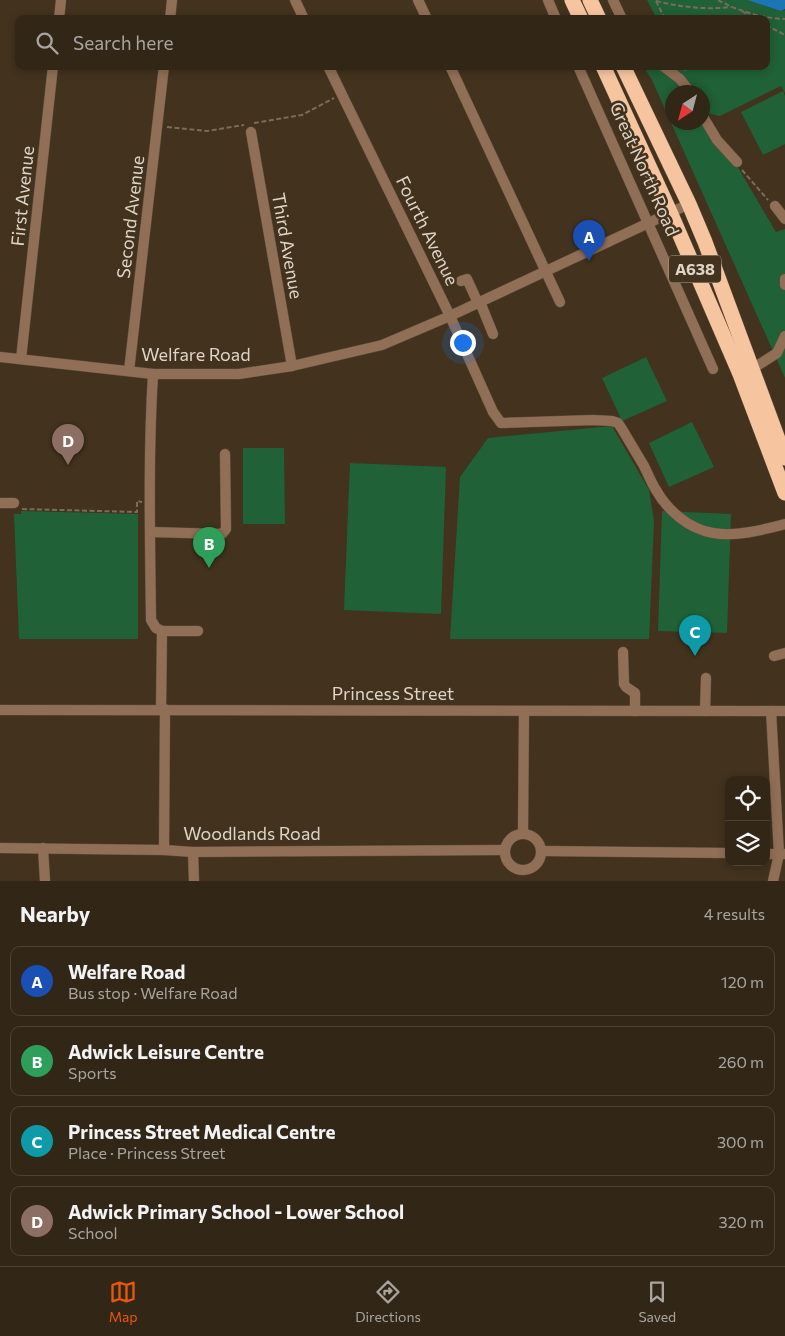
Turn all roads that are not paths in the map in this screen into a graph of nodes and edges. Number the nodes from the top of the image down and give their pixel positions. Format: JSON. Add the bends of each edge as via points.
{"nodes":[{"id":1,"x":61,"y":0,"type":"edge"},
{"id":2,"x":172,"y":0,"type":"edge"},
{"id":3,"x":295,"y":0,"type":"edge"},
{"id":4,"x":418,"y":0,"type":"edge"},
{"id":5,"x":548,"y":0,"type":"edge"},
{"id":6,"x":572,"y":0,"type":"edge"},
{"id":7,"x":590,"y":0,"type":"edge"},
{"id":8,"x":598,"y":0,"type":"edge"},
{"id":9,"x":613,"y":0,"type":"edge"},
{"id":10,"x":59,"y":15,"type":"edge"},
{"id":11,"x":170,"y":15,"type":"edge"},
{"id":12,"x":302,"y":15,"type":"edge"},
{"id":13,"x":425,"y":15,"type":"edge"},
{"id":14,"x":554,"y":15,"type":"edge"},
{"id":15,"x":579,"y":15,"type":"edge"},
{"id":16,"x":597,"y":15,"type":"edge"},
{"id":17,"x":605,"y":15,"type":"edge"},
{"id":18,"x":620,"y":15,"type":"edge"},
{"id":19,"x":53,"y":70,"type":"edge"},
{"id":20,"x":164,"y":70,"type":"edge"},
{"id":21,"x":330,"y":70,"type":"edge"},
{"id":22,"x":452,"y":70,"type":"edge"},
{"id":23,"x":580,"y":70,"type":"edge"},
{"id":24,"x":606,"y":70,"type":"edge"},
{"id":25,"x":625,"y":70,"type":"edge"},
{"id":26,"x":632,"y":70,"type":"edge"},
{"id":27,"x":668,"y":70,"type":"edge"},
{"id":28,"x":685,"y":85,"type":"edge"},
{"id":29,"x":637,"y":95,"type":"junction"},
{"id":30,"x":710,"y":128,"type":"edge"},
{"id":31,"x":251,"y":132,"type":"dead end"},
{"id":32,"x":737,"y":162,"type":"road end"},
{"id":33,"x":689,"y":204,"type":"junction"},
{"id":34,"x":776,"y":206,"type":"road end"},
{"id":35,"x":670,"y":212,"type":"junction"},
{"id":36,"x":785,"y":219,"type":"edge"},
{"id":37,"x":648,"y":223,"type":"junction"},
{"id":38,"x":545,"y":270,"type":"junction"},
{"id":39,"x":785,"y":279,"type":"edge"},
{"id":40,"x":460,"y":281,"type":"dead end"},
{"id":41,"x":785,"y":285,"type":"edge"},
{"id":42,"x":479,"y":302,"type":"junction"},
{"id":43,"x":560,"y":302,"type":"dead end"},
{"id":44,"x":450,"y":316,"type":"junction"},
{"id":45,"x":493,"y":334,"type":"dead end"},
{"id":46,"x":785,"y":336,"type":"edge"},
{"id":47,"x":0,"y":357,"type":"edge"},
{"id":48,"x":21,"y":359,"type":"junction"},
{"id":49,"x":292,"y":366,"type":"junction"},
{"id":50,"x":713,"y":369,"type":"dead end"},
{"id":51,"x":752,"y":369,"type":"junction"},
{"id":52,"x":129,"y":371,"type":"junction"},
{"id":53,"x":153,"y":374,"type":"junction"},
{"id":54,"x":225,"y":454,"type":"dead end"},
{"id":55,"x":785,"y":458,"type":"edge"},
{"id":56,"x":785,"y":493,"type":"edge"},
{"id":57,"x":0,"y":503,"type":"edge"},
{"id":58,"x":17,"y":506,"type":"road end"},
{"id":59,"x":785,"y":524,"type":"edge"},
{"id":60,"x":151,"y":532,"type":"junction"},
{"id":61,"x":162,"y":631,"type":"junction"},
{"id":62,"x":198,"y":631,"type":"dead end"},
{"id":63,"x":623,"y":652,"type":"dead end"},
{"id":64,"x":785,"y":653,"type":"edge"},
{"id":65,"x":774,"y":656,"type":"dead end"},
{"id":66,"x":706,"y":678,"type":"dead end"},
{"id":67,"x":0,"y":710,"type":"edge"},
{"id":68,"x":163,"y":710,"type":"junction"},
{"id":69,"x":524,"y":711,"type":"junction"},
{"id":70,"x":635,"y":711,"type":"junction"},
{"id":71,"x":705,"y":711,"type":"junction"},
{"id":72,"x":770,"y":711,"type":"junction"},
{"id":73,"x":785,"y":711,"type":"edge"},
{"id":74,"x":523,"y":833,"type":"junction"},
{"id":75,"x":0,"y":848,"type":"edge"},
{"id":76,"x":43,"y":848,"type":"junction"},
{"id":77,"x":164,"y":850,"type":"junction"},
{"id":78,"x":505,"y":850,"type":"junction"},
{"id":79,"x":542,"y":851,"type":"junction"},
{"id":80,"x":194,"y":852,"type":"junction"},
{"id":81,"x":725,"y":853,"type":"edge"},
{"id":82,"x":782,"y":854,"type":"edge"},
{"id":83,"x":525,"y":870,"type":"junction"},
{"id":84,"x":45,"y":881,"type":"edge"},
{"id":85,"x":194,"y":881,"type":"edge"},
{"id":86,"x":525,"y":881,"type":"edge"},
{"id":87,"x":773,"y":881,"type":"edge"}],
"edges":[{"from":1,"to":10,"type":"street"},
{"from":2,"to":11,"type":"street"},
{"from":3,"to":12,"type":"street"},
{"from":4,"to":13,"type":"street"},
{"from":5,"to":14,"type":"street"},
{"from":6,"to":15,"type":"highway"},
{"from":7,"to":16,"type":"highway"},
{"from":8,"to":17,"type":"street"},
{"from":9,"to":18,"type":"street"},
{"from":19,"to":48,"type":"street","name":"First Avenue"},
{"from":20,"to":52,"type":"street","name":"Second Avenue"},
{"from":21,"to":44,"type":"street","name":"Fourth Avenue"},
{"from":22,"to":38,"type":"street"},
{"from":23,"to":37,"type":"street","name":"Great North Road"},
{"from":24,"to":35,"type":"highway","name":"Great North Road","number":"A638"},
{"from":25,"to":29,"type":"highway","name":"Great North Road","number":"A638"},
{"from":26,"to":29,"type":"street"},
{"from":27,"to":28,"type":"street"},
{"from":29,"to":33,"type":"highway","name":"Great North Road","number":"A638"},
{"from":30,"to":32,"type":"street"},
{"from":31,"to":49,"type":"street","name":"Third Avenue"},
{"from":33,"to":35,"type":"street","name":"Welfare Road"},
{"from":33,"to":51,"type":"highway","name":"Great North Road","number":"A638"},
{"from":34,"to":36,"type":"street"},
{"from":35,"to":37,"type":"street","name":"Welfare Road"},
{"from":35,"to":56,"type":"highway","name":"Great North Road","number":"A638","via":[[747,390]]},
{"from":37,"to":38,"type":"street","name":"Welfare Road"},
{"from":37,"to":50,"type":"street","name":"Great North Road"},
{"from":38,"to":42,"type":"street","name":"Welfare Road"},
{"from":38,"to":43,"type":"street"},
{"from":39,"to":41,"type":"street"},
{"from":40,"to":42,"type":"street","via":[[467,278]]},
{"from":42,"to":44,"type":"street","name":"Welfare Road"},
{"from":42,"to":45,"type":"street"},
{"from":44,"to":49,"type":"street","name":"Welfare Road","via":[[382,345]]},
{"from":44,"to":59,"type":"street","name":"Fourth Avenue","via":[[501,423],[593,420],[618,423],[664,502],[678,516],[701,530],[714,534],[735,533]]},
{"from":46,"to":51,"type":"street","via":[[777,353]]},
{"from":47,"to":48,"type":"street","name":"Welfare Road"},
{"from":48,"to":52,"type":"street","name":"Welfare Road"},
{"from":49,"to":53,"type":"street","name":"Welfare Road","via":[[240,374]]},
{"from":51,"to":55,"type":"highway","name":"Great North Road","number":"A638"},
{"from":52,"to":53,"type":"street","name":"Welfare Road"},
{"from":53,"to":60,"type":"street","via":[[149,436]]},
{"from":54,"to":60,"type":"street","via":[[226,529],[222,534]]},
{"from":57,"to":58,"type":"street"},
{"from":60,"to":61,"type":"street","via":[[151,620]]},
{"from":61,"to":62,"type":"street"},
{"from":61,"to":68,"type":"street"},
{"from":63,"to":70,"type":"street","via":[[624,684],[635,693]]},
{"from":64,"to":65,"type":"street"},
{"from":66,"to":71,"type":"street"},
{"from":67,"to":68,"type":"street","name":"Princess Street"},
{"from":68,"to":69,"type":"street","name":"Princess Street"},
{"from":68,"to":77,"type":"street"},
{"from":69,"to":70,"type":"street","name":"Princess Street"},
{"from":69,"to":74,"type":"street"},
{"from":70,"to":71,"type":"street","name":"Princess Street"},
{"from":71,"to":72,"type":"street","name":"Princess Street"},
{"from":72,"to":73,"type":"street","name":"Princess Street"},
{"from":72,"to":82,"type":"street"},
{"from":74,"to":78,"type":"street","via":[[509,840]]},
{"from":74,"to":79,"type":"street","via":[[538,839]]},
{"from":75,"to":76,"type":"street","name":"Woodlands Road"},
{"from":76,"to":77,"type":"street","name":"Woodlands Road"},
{"from":76,"to":84,"type":"street"},
{"from":77,"to":80,"type":"street","name":"Woodlands Road"},
{"from":78,"to":80,"type":"street","name":"Woodlands Road"},
{"from":78,"to":83,"type":"street","via":[[510,864]]},
{"from":79,"to":81,"type":"street"},
{"from":79,"to":83,"type":"street","via":[[539,862]]},
{"from":80,"to":85,"type":"street"},
{"from":82,"to":87,"type":"street"},
{"from":83,"to":86,"type":"street"}]}
